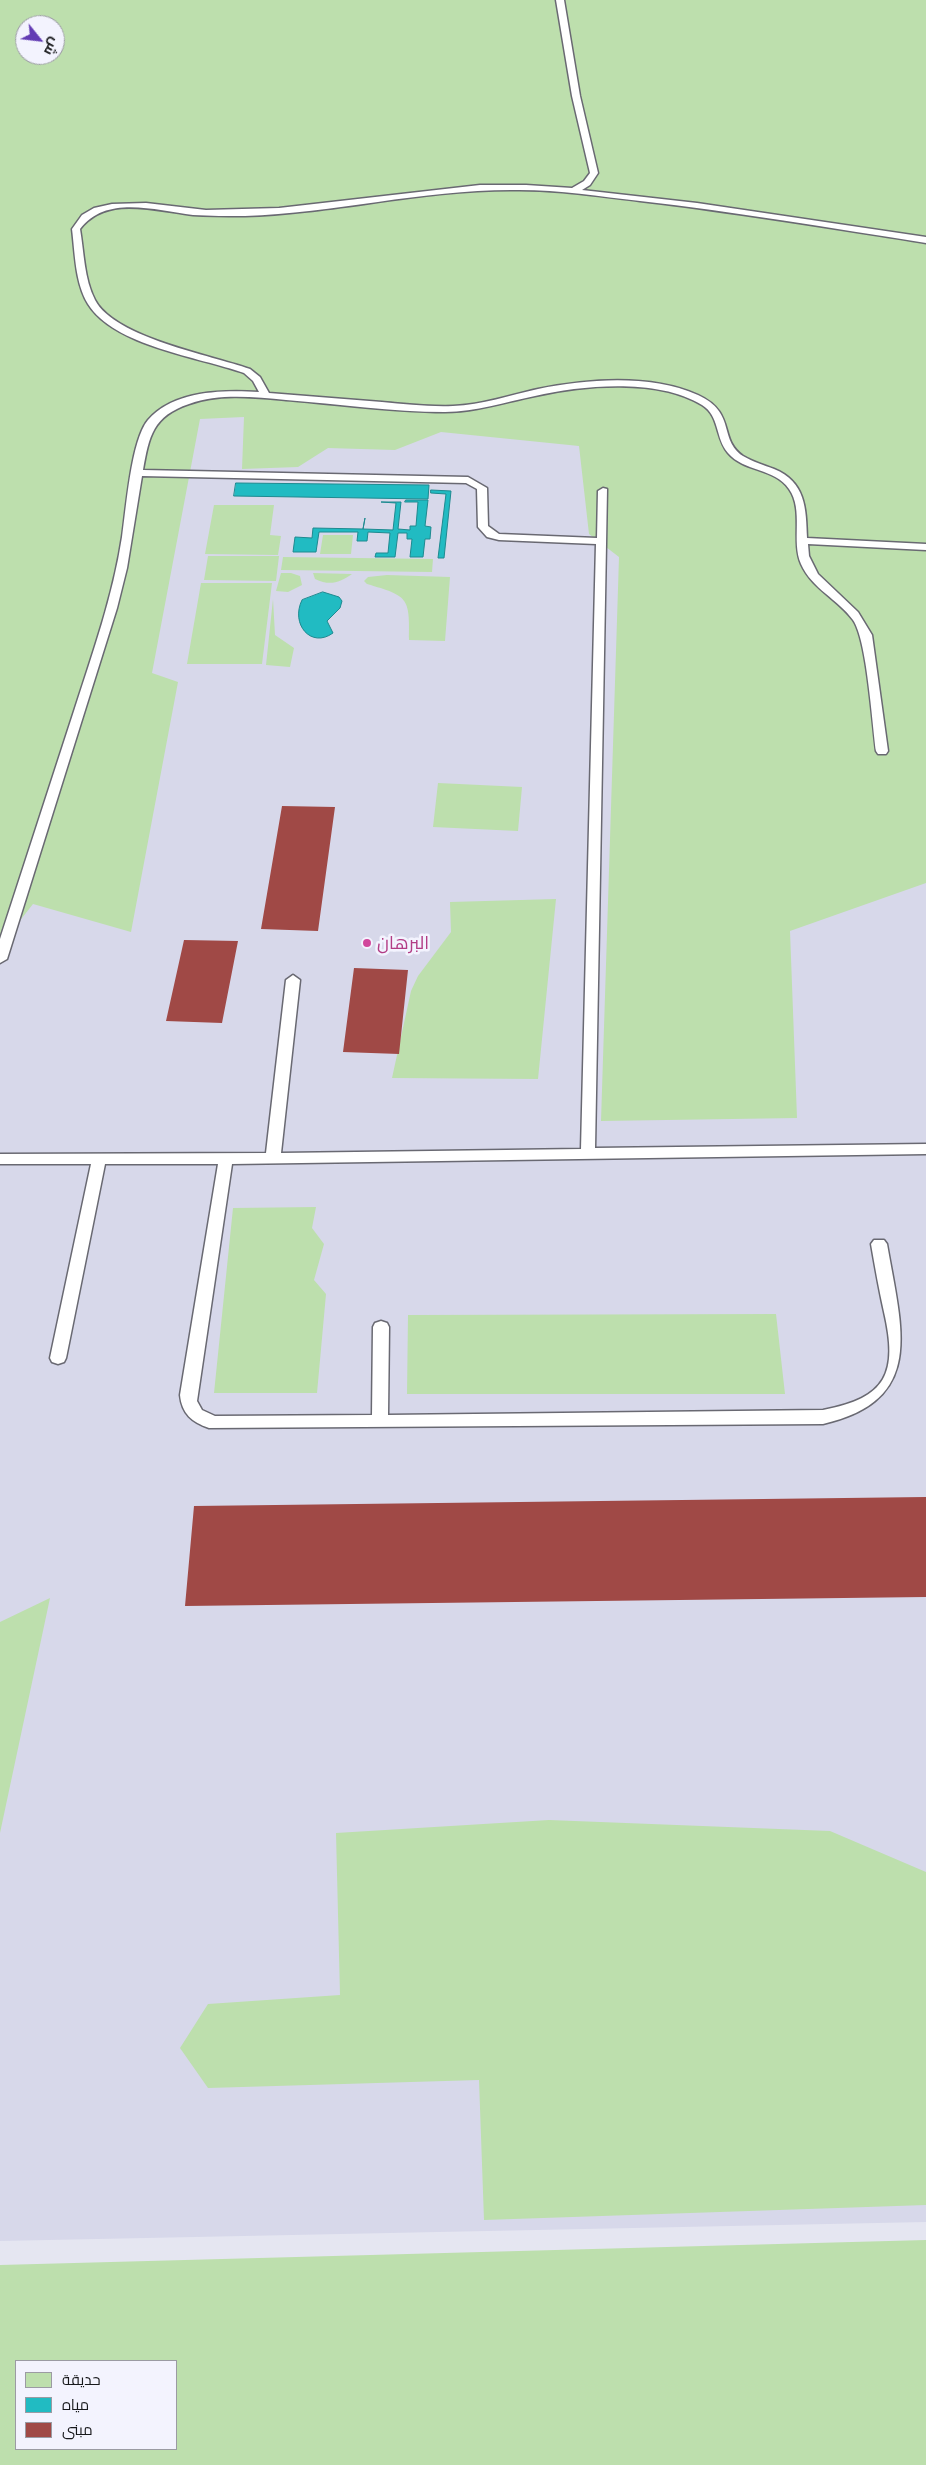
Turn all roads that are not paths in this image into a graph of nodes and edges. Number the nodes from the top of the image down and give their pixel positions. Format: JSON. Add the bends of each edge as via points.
{"nodes":[{"id":1,"x":560,"y":0,"type":"edge"},
{"id":2,"x":574,"y":191,"type":"junction"},
{"id":3,"x":926,"y":240,"type":"edge"},
{"id":4,"x":265,"y":395,"type":"junction"},
{"id":5,"x":138,"y":472,"type":"junction"},
{"id":6,"x":603,"y":491,"type":"dead end"},
{"id":7,"x":602,"y":541,"type":"junction"},
{"id":8,"x":802,"y":541,"type":"junction"},
{"id":9,"x":926,"y":547,"type":"edge"},
{"id":10,"x":882,"y":751,"type":"dead end"},
{"id":11,"x":0,"y":959,"type":"edge"},
{"id":12,"x":293,"y":980,"type":"dead end"},
{"id":13,"x":926,"y":1150,"type":"edge"},
{"id":14,"x":588,"y":1154,"type":"junction"},
{"id":15,"x":273,"y":1158,"type":"junction"},
{"id":16,"x":99,"y":1159,"type":"junction"},
{"id":17,"x":226,"y":1159,"type":"junction"},
{"id":18,"x":0,"y":1160,"type":"edge"},
{"id":19,"x":878,"y":1244,"type":"dead end"},
{"id":20,"x":381,"y":1327,"type":"dead end"},
{"id":21,"x":58,"y":1358,"type":"dead end"},
{"id":22,"x":380,"y":1422,"type":"junction"}],
"edges":[{"from":1,"to":2,"type":"lane","via":[[576,96],[594,173],[587,183]]},
{"from":2,"to":3,"type":"lane","via":[[709,206]]},
{"from":2,"to":4,"type":"lane","via":[[478,188],[322,208],[252,212],[196,212],[117,205],[88,214],[80,221],[76,229],[88,294],[101,316],[130,334],[247,371],[257,379]]},
{"from":4,"to":5,"type":"lane","via":[[211,396],[163,412],[146,430]]},
{"from":4,"to":8,"type":"lane","via":[[443,409],[489,405],[577,386],[656,387],[683,393],[705,402],[719,415],[732,452],[792,484],[799,497]]},
{"from":5,"to":7,"type":"lane","via":[[468,480],[482,488],[483,527],[491,535]]},
{"from":5,"to":11,"type":"lane","via":[[127,545],[108,624]]},
{"from":6,"to":7,"type":"lane"},
{"from":7,"to":14,"type":"lane"},
{"from":8,"to":9,"type":"lane"},
{"from":8,"to":10,"type":"lane","via":[[806,564],[813,575],[855,613],[862,624]]},
{"from":12,"to":15,"type":"lane"},
{"from":13,"to":14,"type":"lane"},
{"from":14,"to":15,"type":"lane"},
{"from":15,"to":17,"type":"lane"},
{"from":16,"to":17,"type":"lane"},
{"from":16,"to":18,"type":"lane"},
{"from":16,"to":21,"type":"lane"},
{"from":17,"to":22,"type":"lane","via":[[188,1395],[192,1411],[197,1417],[215,1423]]},
{"from":19,"to":22,"type":"lane","via":[[899,1345],[898,1366],[889,1386],[872,1402],[850,1412],[823,1417]]},
{"from":20,"to":22,"type":"lane"}]}
